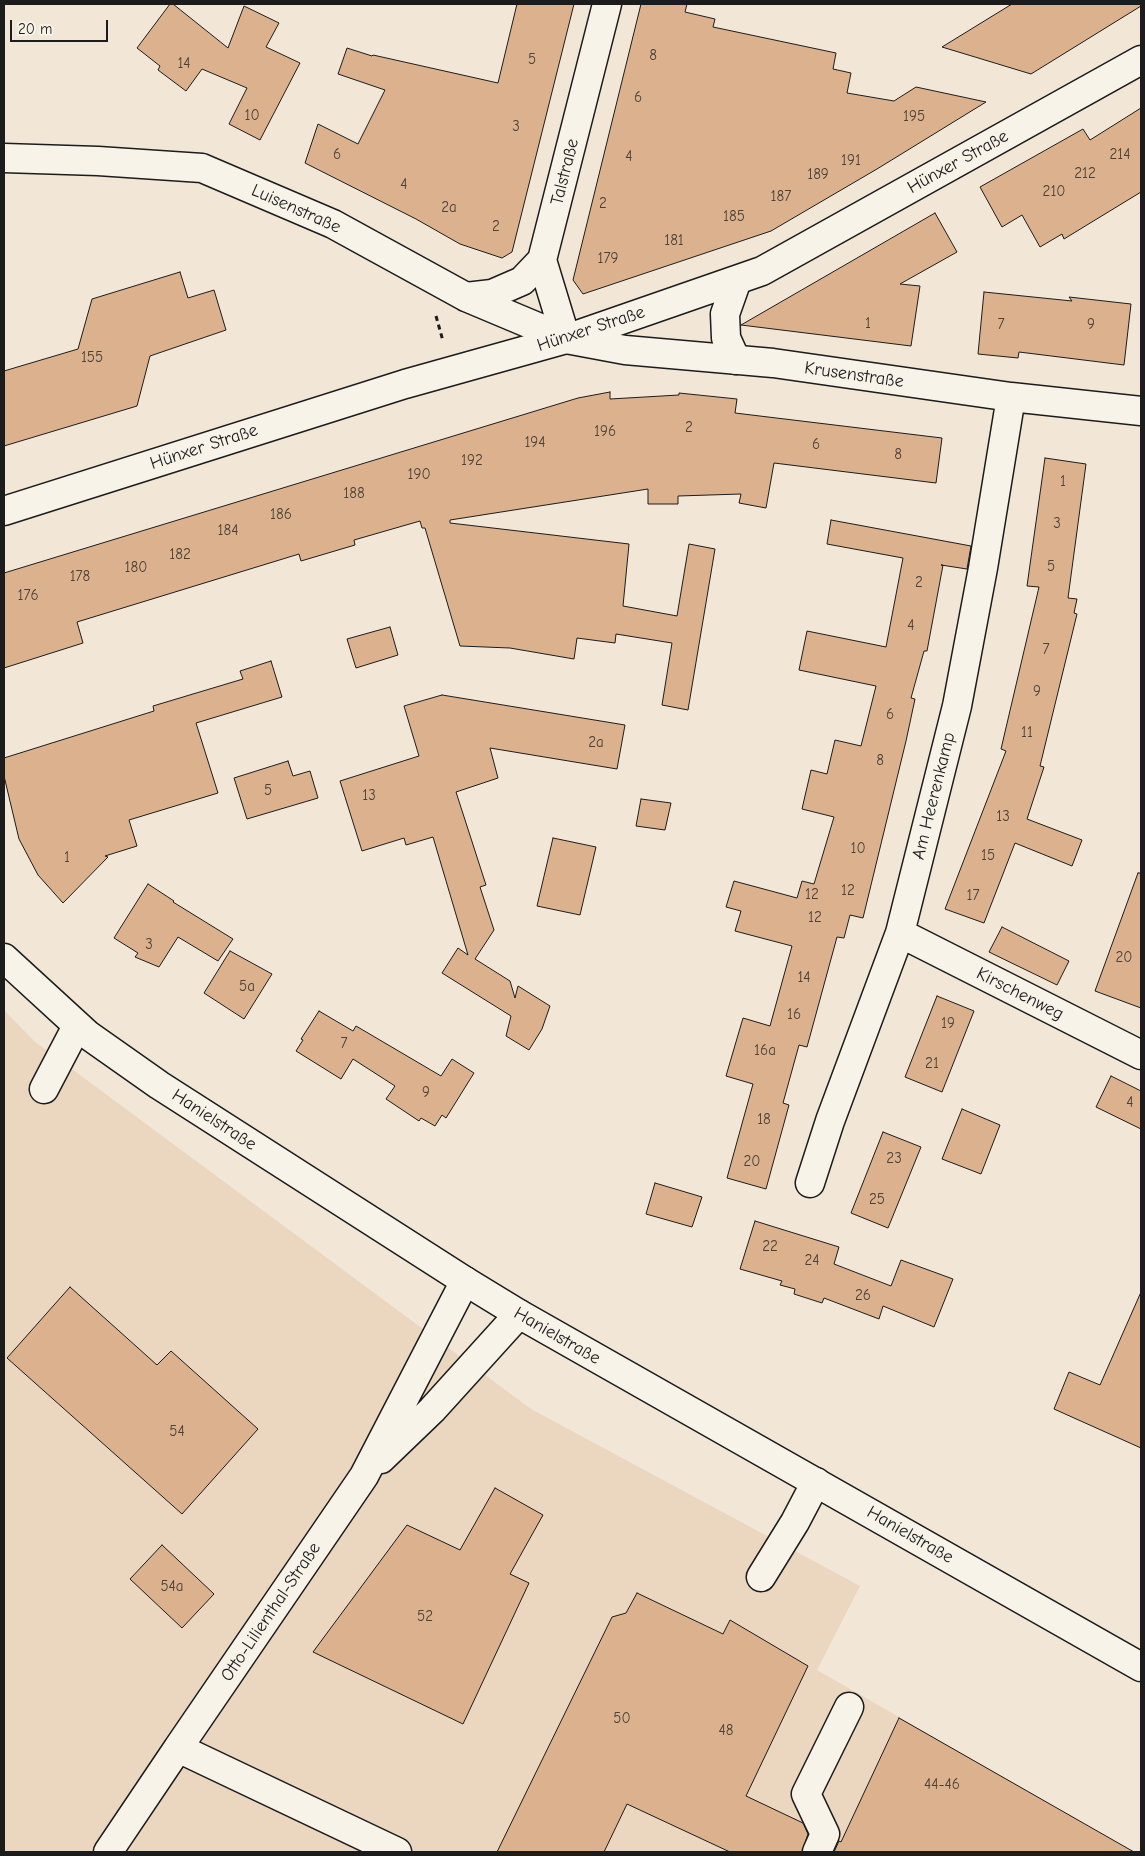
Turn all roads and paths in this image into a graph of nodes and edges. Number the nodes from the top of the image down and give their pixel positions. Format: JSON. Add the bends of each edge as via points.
{"nodes":[{"id":1,"x":607,"y":4,"type":"edge"},
{"id":2,"x":1141,"y":60,"type":"edge"},
{"id":3,"x":4,"y":158,"type":"edge"},
{"id":4,"x":542,"y":260,"type":"junction"},
{"id":5,"x":737,"y":280,"type":"junction"},
{"id":6,"x":466,"y":297,"type":"junction"},
{"id":7,"x":566,"y":339,"type":"junction"},
{"id":8,"x":736,"y":360,"type":"junction"},
{"id":9,"x":1011,"y":398,"type":"junction"},
{"id":10,"x":1141,"y":411,"type":"edge"},
{"id":11,"x":4,"y":511,"type":"edge"},
{"id":12,"x":900,"y":933,"type":"junction"},
{"id":13,"x":4,"y":958,"type":"edge"},
{"id":14,"x":77,"y":1026,"type":"junction"},
{"id":15,"x":1141,"y":1055,"type":"edge"},
{"id":16,"x":44,"y":1089,"type":"dead end"},
{"id":17,"x":810,"y":1183,"type":"dead end"},
{"id":18,"x":464,"y":1281,"type":"junction"},
{"id":19,"x":519,"y":1314,"type":"junction"},
{"id":20,"x":364,"y":1476,"type":"junction"},
{"id":21,"x":816,"y":1482,"type":"junction"},
{"id":22,"x":761,"y":1577,"type":"dead end"},
{"id":23,"x":1141,"y":1667,"type":"edge"},
{"id":24,"x":849,"y":1707,"type":"dead end"},
{"id":25,"x":178,"y":1748,"type":"junction"},
{"id":26,"x":108,"y":1852,"type":"edge"},
{"id":27,"x":397,"y":1852,"type":"edge"},
{"id":28,"x":817,"y":1852,"type":"edge"}],
"edges":[{"from":1,"to":4,"type":"street","name":"Talstraße"},
{"from":2,"to":5,"type":"street","name":"Hünxer Straße","via":[[762,271]]},
{"from":3,"to":6,"type":"street","name":"Luisenstraße","via":[[202,168],[333,224]]},
{"from":4,"to":6,"type":"street","via":[[522,281],[492,294]]},
{"from":4,"to":7,"type":"street"},
{"from":5,"to":7,"type":"street","name":"Hünxer Straße"},
{"from":5,"to":8,"type":"street","via":[[725,314],[726,338]]},
{"from":6,"to":7,"type":"street","name":"Luisenstraße"},
{"from":7,"to":8,"type":"street","name":"Krusenstraße","via":[[625,350]]},
{"from":7,"to":11,"type":"street","name":"Hünxer Straße","via":[[396,387]]},
{"from":8,"to":9,"type":"street","name":"Krusenstraße"},
{"from":9,"to":10,"type":"street","name":"Krusenstraße"},
{"from":9,"to":12,"type":"street","name":"Am Heerenkamp","via":[[984,568],[957,706]]},
{"from":12,"to":15,"type":"street","name":"Kirschenweg"},
{"from":12,"to":17,"type":"street","name":"Am Heerenkamp","via":[[830,1120]]},
{"from":13,"to":14,"type":"street","name":"Hanielstraße"},
{"from":14,"to":16,"type":"street"},
{"from":14,"to":18,"type":"street","name":"Hanielstraße","via":[[159,1085]]},
{"from":18,"to":19,"type":"street","name":"Hanielstraße"},
{"from":18,"to":20,"type":"street","name":"Otto-Lilienthal-Straße"},
{"from":19,"to":20,"type":"street","name":"Otto-Lilienthal-Straße","via":[[432,1410]]},
{"from":19,"to":21,"type":"street","name":"Hanielstraße"},
{"from":20,"to":25,"type":"street","name":"Otto-Lilienthal-Straße"},
{"from":21,"to":22,"type":"street"},
{"from":21,"to":23,"type":"street","name":"Hanielstraße"},
{"from":24,"to":28,"type":"street","via":[[806,1794],[825,1834]]},
{"from":25,"to":26,"type":"street","name":"Otto-Lilienthal-Straße"},
{"from":25,"to":27,"type":"street"}]}
